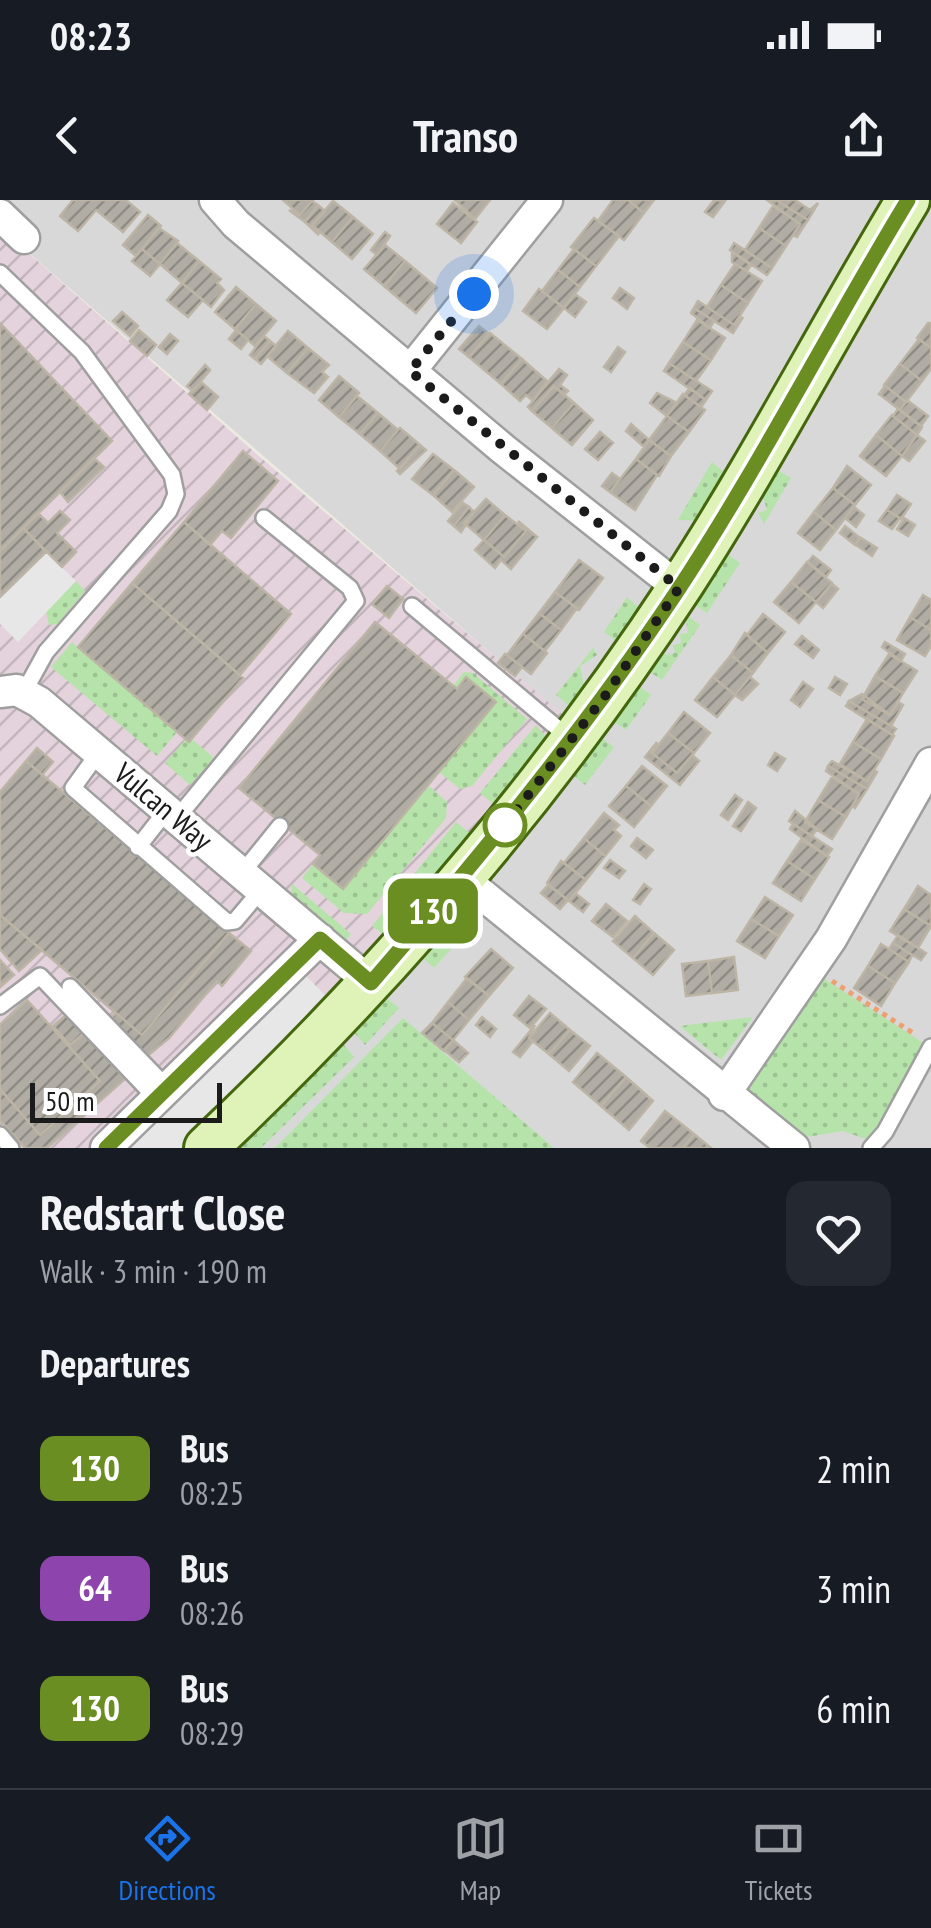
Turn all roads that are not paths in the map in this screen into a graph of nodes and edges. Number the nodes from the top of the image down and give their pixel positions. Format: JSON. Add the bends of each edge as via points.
{"nodes":[{"id":1,"x":14,"y":200,"type":"edge"},
{"id":2,"x":215,"y":200,"type":"edge"},
{"id":3,"x":547,"y":200,"type":"edge"},
{"id":4,"x":908,"y":200,"type":"edge"},
{"id":5,"x":0,"y":216,"type":"edge"},
{"id":6,"x":24,"y":238,"type":"dead end"},
{"id":7,"x":0,"y":272,"type":"edge"},
{"id":8,"x":410,"y":371,"type":"junction"},
{"id":9,"x":264,"y":518,"type":"dead end"},
{"id":10,"x":679,"y":588,"type":"junction"},
{"id":11,"x":412,"y":606,"type":"dead end"},
{"id":12,"x":12,"y":692,"type":"edge"},
{"id":13,"x":571,"y":740,"type":"junction"},
{"id":14,"x":99,"y":752,"type":"junction"},
{"id":15,"x":931,"y":763,"type":"edge"},
{"id":16,"x":172,"y":814,"type":"junction"},
{"id":17,"x":280,"y":826,"type":"dead end"},
{"id":18,"x":138,"y":847,"type":"junction"},
{"id":19,"x":462,"y":878,"type":"junction"},
{"id":20,"x":252,"y":881,"type":"junction"},
{"id":21,"x":320,"y":939,"type":"junction"},
{"id":22,"x":371,"y":983,"type":"junction"},
{"id":23,"x":70,"y":987,"type":"dead end"},
{"id":24,"x":0,"y":1006,"type":"edge"},
{"id":25,"x":931,"y":1046,"type":"edge"},
{"id":26,"x":724,"y":1094,"type":"junction"},
{"id":27,"x":163,"y":1095,"type":"junction"},
{"id":28,"x":0,"y":1135,"type":"edge"},
{"id":29,"x":12,"y":1148,"type":"edge"},
{"id":30,"x":106,"y":1148,"type":"edge"},
{"id":31,"x":206,"y":1148,"type":"edge"},
{"id":32,"x":794,"y":1148,"type":"edge"},
{"id":33,"x":871,"y":1148,"type":"edge"}],
"edges":[{"from":1,"to":5,"type":"street"},
{"from":2,"to":8,"type":"street"},
{"from":3,"to":8,"type":"street"},
{"from":4,"to":10,"type":"street"},
{"from":5,"to":6,"type":"street"},
{"from":7,"to":12,"type":"lane","via":[[96,369],[172,475],[176,494],[170,511]]},
{"from":8,"to":10,"type":"street"},
{"from":9,"to":16,"type":"lane","via":[[350,588],[356,601]]},
{"from":10,"to":13,"type":"street"},
{"from":11,"to":13,"type":"lane"},
{"from":12,"to":14,"type":"street","name":"Vulcan Way"},
{"from":13,"to":19,"type":"street"},
{"from":14,"to":16,"type":"street","name":"Vulcan Way"},
{"from":14,"to":18,"type":"lane","via":[[73,788]]},
{"from":15,"to":26,"type":"street","via":[[815,965]]},
{"from":16,"to":18,"type":"lane"},
{"from":16,"to":20,"type":"street","name":"Vulcan Way"},
{"from":17,"to":20,"type":"lane"},
{"from":18,"to":20,"type":"lane","via":[[227,922],[235,920]]},
{"from":19,"to":22,"type":"street"},
{"from":19,"to":26,"type":"street"},
{"from":20,"to":21,"type":"street","name":"Vulcan Way"},
{"from":21,"to":22,"type":"street","name":"Vulcan Way"},
{"from":21,"to":27,"type":"street"},
{"from":22,"to":31,"type":"street"},
{"from":23,"to":27,"type":"lane"},
{"from":24,"to":27,"type":"lane","via":[[40,976]]},
{"from":25,"to":33,"type":"lane"},
{"from":26,"to":32,"type":"street"},
{"from":27,"to":30,"type":"street"},
{"from":28,"to":29,"type":"lane"}]}
